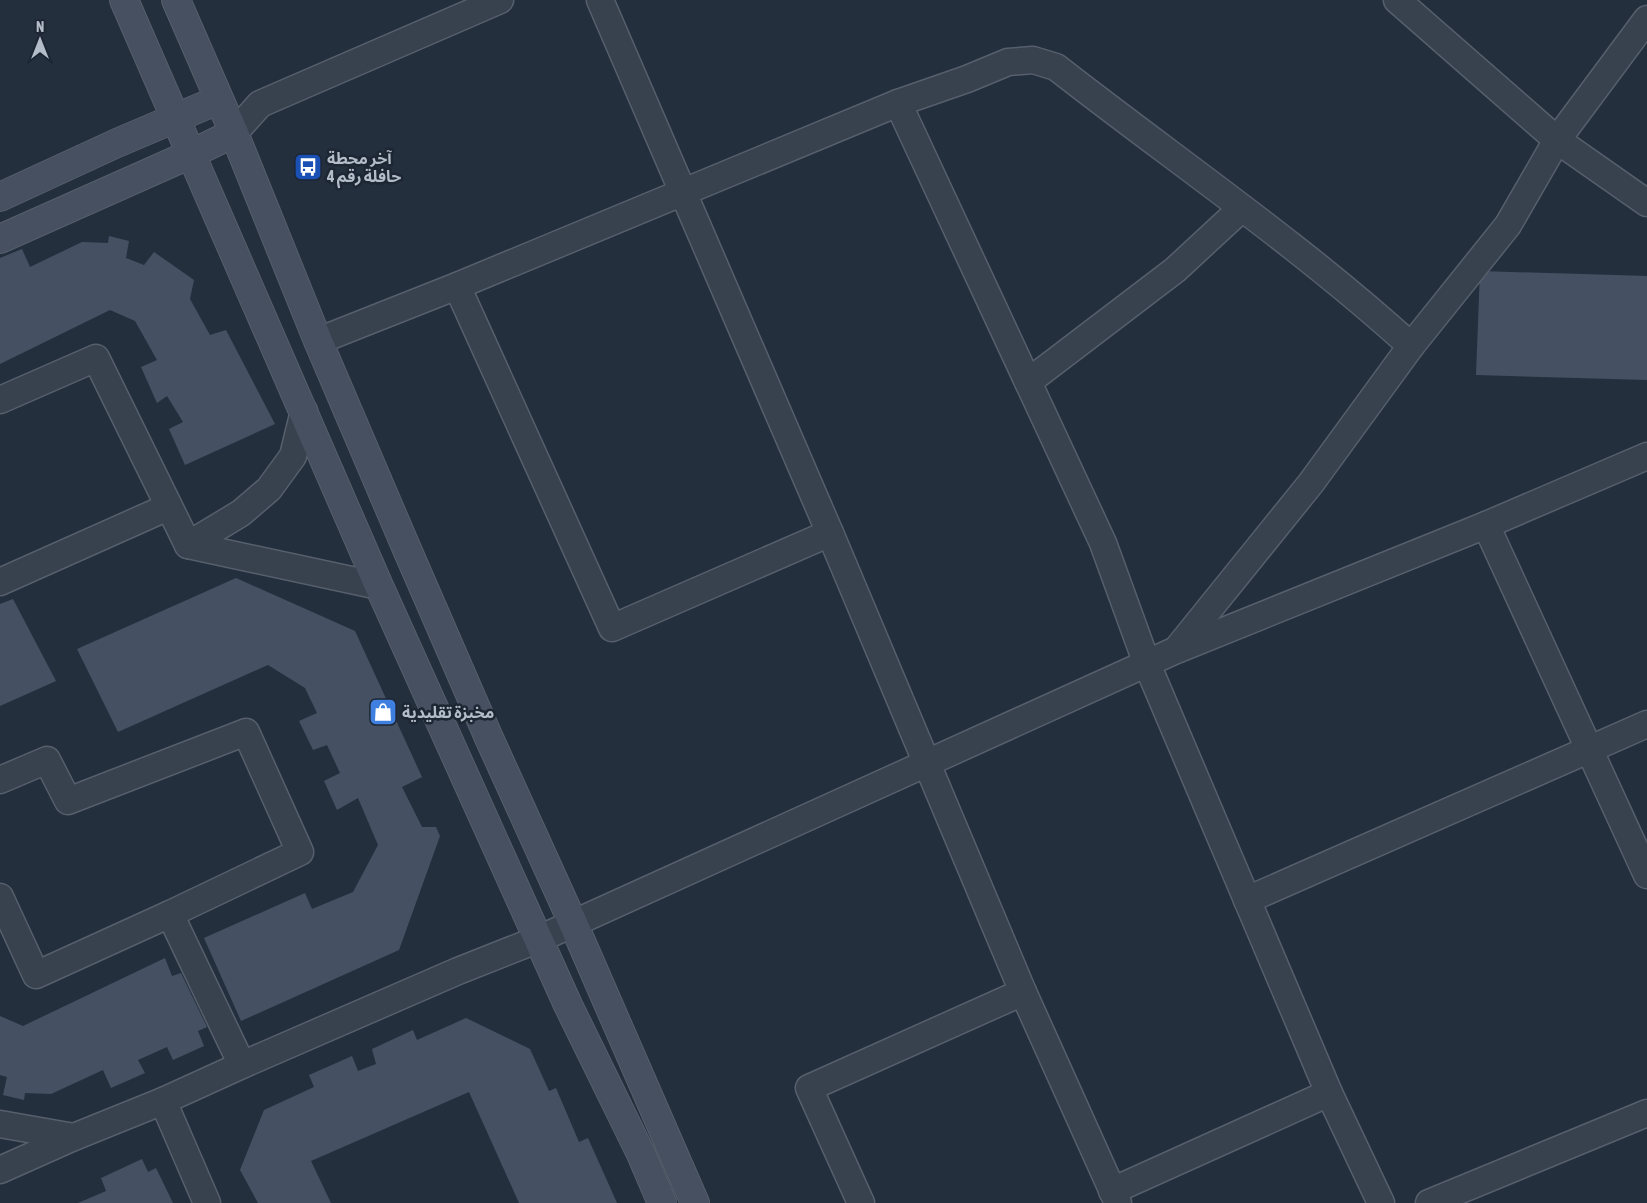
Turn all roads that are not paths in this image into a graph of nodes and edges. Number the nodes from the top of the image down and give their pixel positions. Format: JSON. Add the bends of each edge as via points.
{"nodes":[{"id":1,"x":124,"y":0,"type":"edge"},
{"id":2,"x":176,"y":0,"type":"edge"},
{"id":3,"x":500,"y":0,"type":"edge"},
{"id":4,"x":600,"y":0,"type":"edge"},
{"id":5,"x":1397,"y":0,"type":"edge"},
{"id":6,"x":1647,"y":19,"type":"edge"},
{"id":7,"x":218,"y":100,"type":"junction"},
{"id":8,"x":898,"y":103,"type":"junction"},
{"id":9,"x":260,"y":104,"type":"junction"},
{"id":10,"x":176,"y":119,"type":"junction"},
{"id":11,"x":234,"y":133,"type":"junction"},
{"id":12,"x":1557,"y":140,"type":"junction"},
{"id":13,"x":191,"y":154,"type":"junction"},
{"id":14,"x":684,"y":193,"type":"junction"},
{"id":15,"x":0,"y":197,"type":"edge"},
{"id":16,"x":1647,"y":203,"type":"edge"},
{"id":17,"x":1242,"y":208,"type":"junction"},
{"id":18,"x":0,"y":239,"type":"edge"},
{"id":19,"x":457,"y":286,"type":"junction"},
{"id":20,"x":318,"y":341,"type":"junction"},
{"id":21,"x":1411,"y":346,"type":"junction"},
{"id":22,"x":1028,"y":382,"type":"junction"},
{"id":23,"x":0,"y":400,"type":"edge"},
{"id":24,"x":304,"y":411,"type":"junction"},
{"id":25,"x":1647,"y":456,"type":"edge"},
{"id":26,"x":168,"y":506,"type":"junction"},
{"id":27,"x":1486,"y":525,"type":"junction"},
{"id":28,"x":830,"y":533,"type":"junction"},
{"id":29,"x":188,"y":546,"type":"junction"},
{"id":30,"x":0,"y":582,"type":"edge"},
{"id":31,"x":379,"y":586,"type":"junction"},
{"id":32,"x":1174,"y":651,"type":"junction"},
{"id":33,"x":1147,"y":664,"type":"junction"},
{"id":34,"x":1647,"y":724,"type":"edge"},
{"id":35,"x":1589,"y":748,"type":"junction"},
{"id":36,"x":926,"y":764,"type":"junction"},
{"id":37,"x":0,"y":780,"type":"edge"},
{"id":38,"x":1647,"y":875,"type":"edge"},
{"id":39,"x":0,"y":897,"type":"edge"},
{"id":40,"x":1247,"y":900,"type":"junction"},
{"id":41,"x":170,"y":914,"type":"junction"},
{"id":42,"x":573,"y":923,"type":"junction"},
{"id":43,"x":539,"y":939,"type":"junction"},
{"id":44,"x":1023,"y":992,"type":"junction"},
{"id":45,"x":242,"y":1065,"type":"junction"},
{"id":46,"x":1329,"y":1093,"type":"junction"},
{"id":47,"x":163,"y":1101,"type":"junction"},
{"id":48,"x":1647,"y":1113,"type":"edge"},
{"id":49,"x":0,"y":1124,"type":"edge"},
{"id":50,"x":74,"y":1137,"type":"junction"},
{"id":51,"x":0,"y":1170,"type":"edge"},
{"id":52,"x":1115,"y":1197,"type":"edge"},
{"id":53,"x":207,"y":1203,"type":"edge"},
{"id":54,"x":662,"y":1203,"type":"edge"},
{"id":55,"x":695,"y":1203,"type":"edge"},
{"id":56,"x":861,"y":1203,"type":"edge"},
{"id":57,"x":1381,"y":1203,"type":"edge"},
{"id":58,"x":1429,"y":1203,"type":"edge"}],
"edges":[{"from":1,"to":10,"type":"main road"},
{"from":2,"to":7,"type":"main road"},
{"from":3,"to":9,"type":"street"},
{"from":4,"to":14,"type":"street"},
{"from":5,"to":12,"type":"street"},
{"from":6,"to":12,"type":"street"},
{"from":7,"to":9,"type":"street"},
{"from":7,"to":10,"type":"main road"},
{"from":7,"to":11,"type":"main road"},
{"from":8,"to":14,"type":"street"},
{"from":8,"to":17,"type":"street","via":[[1008,62],[1033,60],[1056,67]]},
{"from":8,"to":22,"type":"street"},
{"from":9,"to":11,"type":"street"},
{"from":10,"to":13,"type":"main road"},
{"from":10,"to":15,"type":"main road"},
{"from":11,"to":13,"type":"main road"},
{"from":11,"to":20,"type":"main road"},
{"from":12,"to":16,"type":"street"},
{"from":12,"to":21,"type":"street","via":[[1508,225]]},
{"from":13,"to":18,"type":"main road"},
{"from":13,"to":24,"type":"main road"},
{"from":14,"to":19,"type":"street"},
{"from":14,"to":28,"type":"street"},
{"from":17,"to":21,"type":"street"},
{"from":17,"to":22,"type":"street","via":[[1175,270]]},
{"from":19,"to":20,"type":"street"},
{"from":19,"to":28,"type":"street","via":[[612,628]]},
{"from":20,"to":42,"type":"main road","via":[[485,729]]},
{"from":21,"to":32,"type":"street","via":[[1312,482]]},
{"from":22,"to":33,"type":"street","via":[[1103,543]]},
{"from":23,"to":26,"type":"street","via":[[96,358]]},
{"from":24,"to":29,"type":"street","via":[[293,456],[269,489],[241,513]]},
{"from":24,"to":31,"type":"main road"},
{"from":25,"to":27,"type":"street"},
{"from":26,"to":29,"type":"street"},
{"from":26,"to":30,"type":"street"},
{"from":27,"to":32,"type":"street"},
{"from":27,"to":35,"type":"street"},
{"from":28,"to":36,"type":"street"},
{"from":29,"to":31,"type":"street"},
{"from":31,"to":43,"type":"main road"},
{"from":32,"to":33,"type":"street"},
{"from":33,"to":36,"type":"street"},
{"from":33,"to":40,"type":"street"},
{"from":34,"to":35,"type":"street"},
{"from":35,"to":38,"type":"street"},
{"from":35,"to":40,"type":"street"},
{"from":36,"to":42,"type":"street"},
{"from":36,"to":44,"type":"street"},
{"from":37,"to":41,"type":"street","via":[[47,760],[68,801],[246,732],[300,852]]},
{"from":39,"to":41,"type":"street","via":[[36,975]]},
{"from":40,"to":46,"type":"street"},
{"from":41,"to":45,"type":"street"},
{"from":42,"to":43,"type":"street"},
{"from":42,"to":55,"type":"main road"},
{"from":43,"to":45,"type":"street"},
{"from":43,"to":54,"type":"main road"},
{"from":44,"to":52,"type":"street"},
{"from":44,"to":56,"type":"street","via":[[809,1088]]},
{"from":45,"to":47,"type":"street"},
{"from":46,"to":52,"type":"street"},
{"from":46,"to":57,"type":"street"},
{"from":47,"to":50,"type":"street"},
{"from":47,"to":53,"type":"street"},
{"from":48,"to":58,"type":"street"},
{"from":49,"to":50,"type":"street"},
{"from":50,"to":51,"type":"street"}]}
